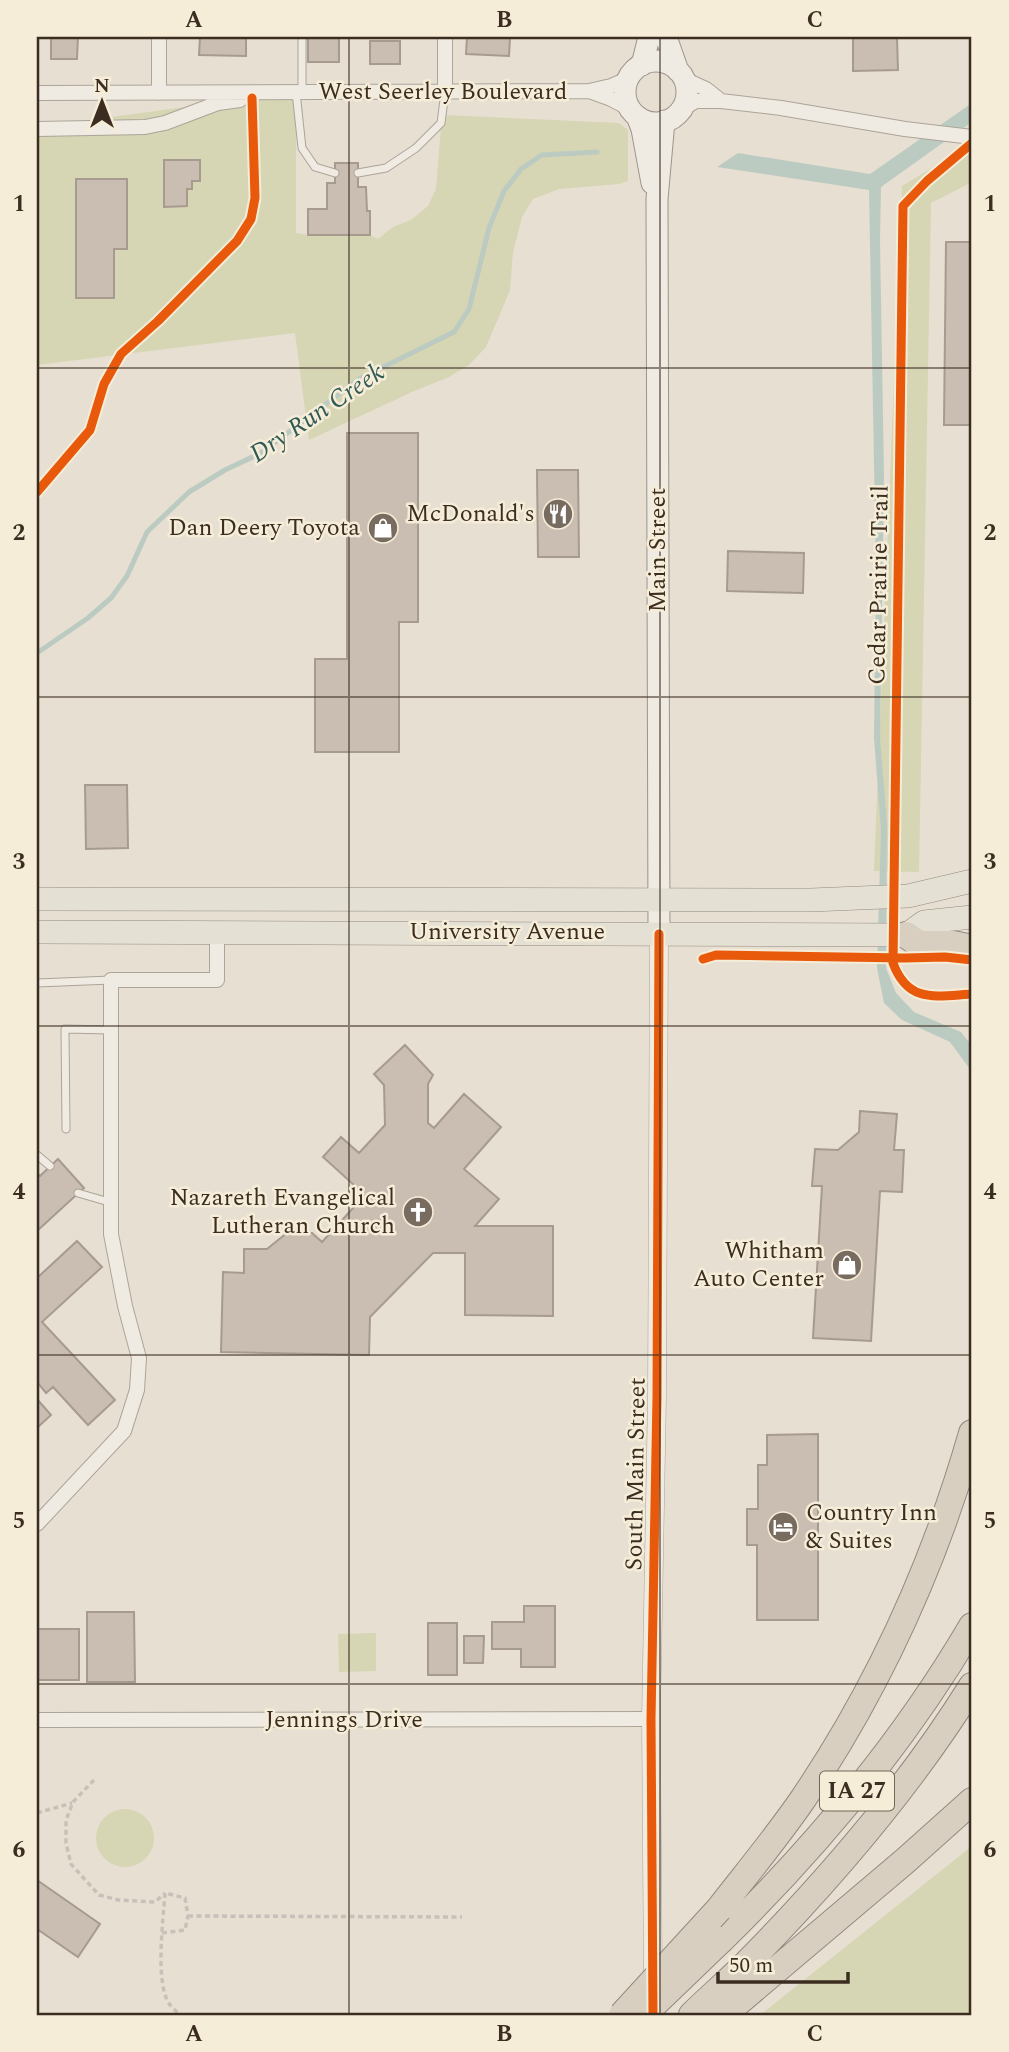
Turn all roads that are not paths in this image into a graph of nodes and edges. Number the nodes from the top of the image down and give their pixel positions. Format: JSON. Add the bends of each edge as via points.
{"nodes":[{"id":1,"x":159,"y":37,"type":"edge"},
{"id":2,"x":302,"y":37,"type":"edge"},
{"id":3,"x":444,"y":37,"type":"edge"},
{"id":4,"x":649,"y":37,"type":"edge"},
{"id":5,"x":666,"y":37,"type":"edge"},
{"id":6,"x":635,"y":72,"type":"junction"},
{"id":7,"x":681,"y":75,"type":"junction"},
{"id":8,"x":589,"y":91,"type":"junction"},
{"id":9,"x":299,"y":92,"type":"junction"},
{"id":10,"x":445,"y":92,"type":"junction"},
{"id":11,"x":37,"y":93,"type":"edge"},
{"id":12,"x":159,"y":93,"type":"junction"},
{"id":13,"x":721,"y":101,"type":"junction"},
{"id":14,"x":682,"y":109,"type":"junction"},
{"id":15,"x":633,"y":113,"type":"junction"},
{"id":16,"x":664,"y":121,"type":"junction"},
{"id":17,"x":37,"y":130,"type":"edge"},
{"id":18,"x":972,"y":136,"type":"edge"},
{"id":19,"x":335,"y":173,"type":"dead end"},
{"id":20,"x":358,"y":173,"type":"dead end"},
{"id":21,"x":657,"y":199,"type":"junction"},
{"id":22,"x":972,"y":881,"type":"edge"},
{"id":23,"x":37,"y":899,"type":"edge"},
{"id":24,"x":659,"y":901,"type":"junction"},
{"id":25,"x":972,"y":917,"type":"edge"},
{"id":26,"x":37,"y":932,"type":"edge"},
{"id":27,"x":217,"y":933,"type":"junction"},
{"id":28,"x":659,"y":934,"type":"junction"},
{"id":29,"x":906,"y":935,"type":"junction"},
{"id":30,"x":972,"y":948,"type":"edge"},
{"id":31,"x":111,"y":980,"type":"junction"},
{"id":32,"x":37,"y":983,"type":"edge"},
{"id":33,"x":110,"y":1030,"type":"junction"},
{"id":34,"x":66,"y":1129,"type":"dead end"},
{"id":35,"x":37,"y":1155,"type":"edge"},
{"id":36,"x":50,"y":1166,"type":"dead end"},
{"id":37,"x":78,"y":1193,"type":"dead end"},
{"id":38,"x":109,"y":1202,"type":"junction"},
{"id":39,"x":972,"y":1433,"type":"edge"},
{"id":40,"x":37,"y":1524,"type":"edge"},
{"id":41,"x":972,"y":1626,"type":"edge"},
{"id":42,"x":972,"y":1686,"type":"edge"},
{"id":43,"x":651,"y":1719,"type":"junction"},
{"id":44,"x":37,"y":1720,"type":"edge"},
{"id":45,"x":972,"y":1801,"type":"edge"},
{"id":46,"x":721,"y":2007,"type":"edge"},
{"id":47,"x":622,"y":2015,"type":"edge"},
{"id":48,"x":643,"y":2015,"type":"edge"},
{"id":49,"x":653,"y":2015,"type":"edge"},
{"id":50,"x":692,"y":2015,"type":"edge"}],
"edges":[{"from":1,"to":12,"type":"street"},
{"from":2,"to":9,"type":"lane"},
{"from":3,"to":10,"type":"street"},
{"from":4,"to":6,"type":"main road"},
{"from":5,"to":7,"type":"main road"},
{"from":6,"to":7,"type":"main road","via":[[651,62],[661,62]]},
{"from":6,"to":8,"type":"street","name":"West Seerley Boulevard","via":[[611,86]]},
{"from":6,"to":15,"type":"main road","via":[[625,89]]},
{"from":7,"to":13,"type":"street"},
{"from":7,"to":14,"type":"main road","via":[[687,89]]},
{"from":8,"to":10,"type":"street","name":"West Seerley Boulevard"},
{"from":8,"to":15,"type":"street","name":"West Seerley Boulevard"},
{"from":9,"to":10,"type":"street","name":"West Seerley Boulevard"},
{"from":9,"to":12,"type":"street","name":"West Seerley Boulevard"},
{"from":9,"to":17,"type":"street","name":"West Seerley Boulevard","via":[[218,103],[145,127]]},
{"from":9,"to":19,"type":"lane","via":[[302,148],[315,167]]},
{"from":10,"to":20,"type":"lane","via":[[441,123],[416,148],[386,168]]},
{"from":11,"to":12,"type":"street","name":"West Seerley Boulevard"},
{"from":13,"to":14,"type":"street","via":[[696,101]]},
{"from":13,"to":18,"type":"street"},
{"from":14,"to":16,"type":"main road"},
{"from":15,"to":16,"type":"main road","via":[[646,121]]},
{"from":15,"to":21,"type":"main road","name":"Main Street","via":[[642,129]]},
{"from":16,"to":21,"type":"main road","name":"Main Street"},
{"from":21,"to":24,"type":"main road","name":"Main Street"},
{"from":22,"to":24,"type":"main road","name":"University Avenue","via":[[908,896]]},
{"from":23,"to":24,"type":"main road","name":"University Avenue"},
{"from":24,"to":28,"type":"main road","name":"South Main Street"},
{"from":25,"to":29,"type":"main road","name":"University Avenue","via":[[924,922]]},
{"from":26,"to":27,"type":"main road","name":"University Avenue"},
{"from":27,"to":28,"type":"main road","name":"University Avenue"},
{"from":27,"to":31,"type":"street","via":[[217,980]]},
{"from":28,"to":29,"type":"main road","name":"University Avenue"},
{"from":28,"to":43,"type":"street","name":"South Main Street"},
{"from":29,"to":30,"type":"highway","via":[[919,944]]},
{"from":31,"to":32,"type":"lane"},
{"from":31,"to":33,"type":"street"},
{"from":33,"to":34,"type":"lane","via":[[65,1029]]},
{"from":33,"to":38,"type":"street"},
{"from":35,"to":36,"type":"lane"},
{"from":37,"to":38,"type":"lane"},
{"from":38,"to":40,"type":"street","via":[[111,1234],[139,1358],[137,1390],[124,1431]]},
{"from":39,"to":47,"type":"highway","bridge":true,"via":[[925,1572],[843,1734],[803,1800],[719,1909]]},
{"from":41,"to":48,"type":"highway","number":"IA 27","bridge":true,"via":[[848,1803],[721,1940]]},
{"from":42,"to":46,"type":"highway","number":"IA 27","via":[[873,1823],[751,1958]]},
{"from":43,"to":44,"type":"street","name":"Jennings Drive"},
{"from":43,"to":49,"type":"street","name":"South Main Street"},
{"from":45,"to":46,"type":"highway","via":[[905,1861]]},
{"from":46,"to":50,"type":"highway","number":"IA 27"}]}
